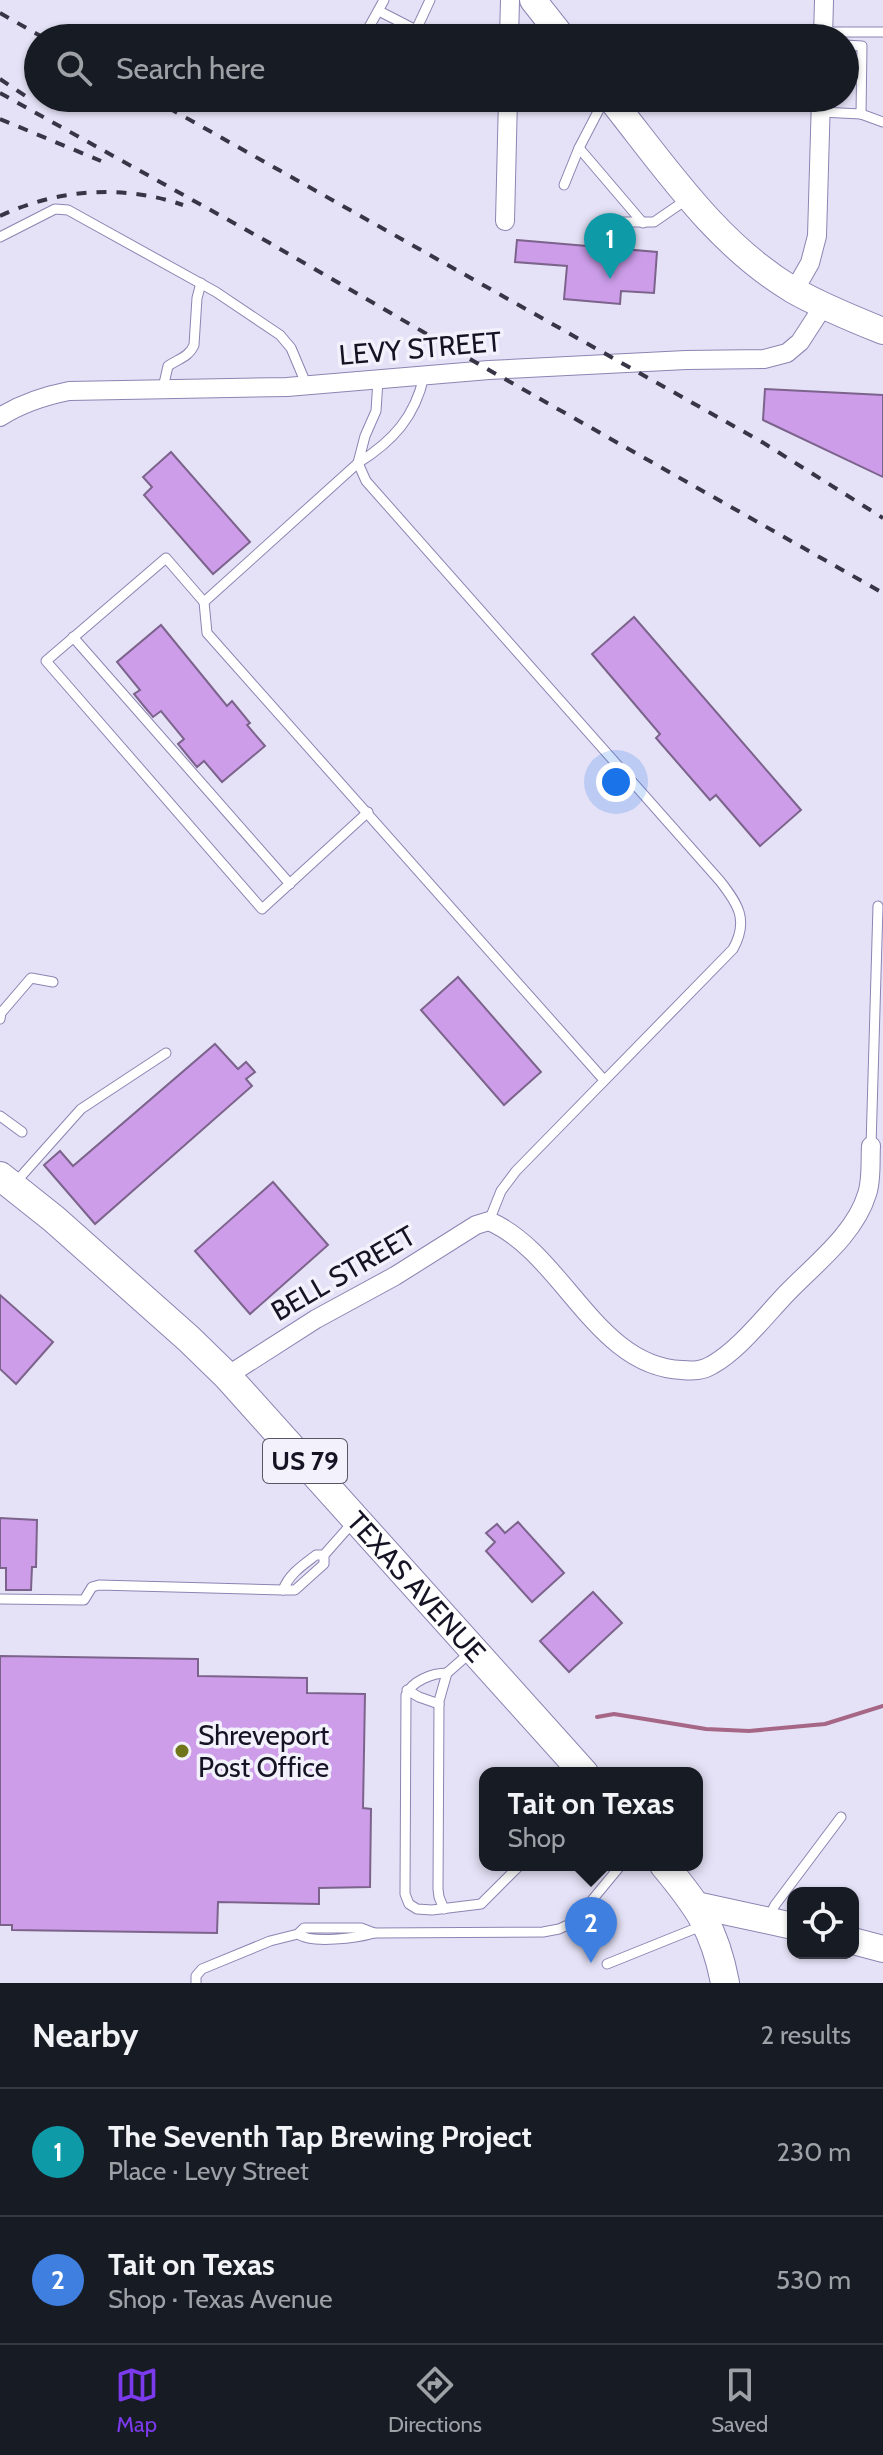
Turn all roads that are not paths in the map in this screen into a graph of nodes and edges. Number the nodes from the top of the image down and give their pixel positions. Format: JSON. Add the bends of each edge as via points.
{"nodes":[{"id":1,"x":384,"y":0,"type":"edge"},
{"id":2,"x":430,"y":0,"type":"edge"},
{"id":3,"x":510,"y":0,"type":"edge"},
{"id":4,"x":533,"y":0,"type":"edge"},
{"id":5,"x":824,"y":0,"type":"edge"},
{"id":6,"x":379,"y":11,"type":"junction"},
{"id":7,"x":371,"y":24,"type":"edge"},
{"id":8,"x":404,"y":24,"type":"edge"},
{"id":9,"x":419,"y":24,"type":"edge"},
{"id":10,"x":509,"y":24,"type":"edge"},
{"id":11,"x":552,"y":24,"type":"edge"},
{"id":12,"x":823,"y":24,"type":"edge"},
{"id":13,"x":883,"y":32,"type":"edge"},
{"id":14,"x":859,"y":33,"type":"edge"},
{"id":15,"x":859,"y":46,"type":"edge"},
{"id":16,"x":508,"y":112,"type":"edge"},
{"id":17,"x":600,"y":112,"type":"edge"},
{"id":18,"x":619,"y":112,"type":"edge"},
{"id":19,"x":821,"y":112,"type":"edge"},
{"id":20,"x":852,"y":112,"type":"edge"},
{"id":21,"x":861,"y":114,"type":"junction"},
{"id":22,"x":883,"y":122,"type":"edge"},
{"id":23,"x":579,"y":148,"type":"junction"},
{"id":24,"x":564,"y":185,"type":"dead end"},
{"id":25,"x":689,"y":198,"type":"junction"},
{"id":26,"x":505,"y":221,"type":"dead end"},
{"id":27,"x":604,"y":222,"type":"dead end"},
{"id":28,"x":643,"y":223,"type":"junction"},
{"id":29,"x":0,"y":237,"type":"edge"},
{"id":30,"x":201,"y":283,"type":"junction"},
{"id":31,"x":794,"y":291,"type":"junction"},
{"id":32,"x":824,"y":305,"type":"junction"},
{"id":33,"x":883,"y":331,"type":"edge"},
{"id":34,"x":424,"y":376,"type":"junction"},
{"id":35,"x":378,"y":380,"type":"junction"},
{"id":36,"x":307,"y":386,"type":"junction"},
{"id":37,"x":163,"y":388,"type":"junction"},
{"id":38,"x":0,"y":417,"type":"edge"},
{"id":39,"x":358,"y":463,"type":"junction"},
{"id":40,"x":204,"y":602,"type":"junction"},
{"id":41,"x":73,"y":637,"type":"junction"},
{"id":42,"x":368,"y":812,"type":"junction"},
{"id":43,"x":290,"y":884,"type":"junction"},
{"id":44,"x":878,"y":906,"type":"dead end"},
{"id":45,"x":53,"y":982,"type":"dead end"},
{"id":46,"x":0,"y":1019,"type":"edge"},
{"id":47,"x":166,"y":1053,"type":"dead end"},
{"id":48,"x":604,"y":1080,"type":"junction"},
{"id":49,"x":0,"y":1116,"type":"edge"},
{"id":50,"x":22,"y":1132,"type":"dead end"},
{"id":51,"x":871,"y":1146,"type":"joint"},
{"id":52,"x":7,"y":1181,"type":"edge"},
{"id":53,"x":489,"y":1221,"type":"junction"},
{"id":54,"x":227,"y":1376,"type":"junction"},
{"id":55,"x":356,"y":1519,"type":"junction"},
{"id":56,"x":0,"y":1599,"type":"edge"},
{"id":57,"x":474,"y":1650,"type":"junction"},
{"id":58,"x":447,"y":1673,"type":"junction"},
{"id":59,"x":407,"y":1690,"type":"junction"},
{"id":60,"x":439,"y":1704,"type":"junction"},
{"id":61,"x":579,"y":1767,"type":"edge"},
{"id":62,"x":841,"y":1817,"type":"dead end"},
{"id":63,"x":514,"y":1871,"type":"edge"},
{"id":64,"x":616,"y":1871,"type":"edge"},
{"id":65,"x":669,"y":1871,"type":"edge"},
{"id":66,"x":444,"y":1909,"type":"junction"},
{"id":67,"x":702,"y":1914,"type":"junction"},
{"id":68,"x":781,"y":1922,"type":"edge"},
{"id":69,"x":859,"y":1943,"type":"edge"},
{"id":70,"x":883,"y":1949,"type":"edge"},
{"id":71,"x":607,"y":1964,"type":"dead end"},
{"id":72,"x":196,"y":1983,"type":"edge"},
{"id":73,"x":725,"y":1983,"type":"edge"}],
"edges":[{"from":1,"to":6,"type":"lane"},
{"from":2,"to":9,"type":"lane"},
{"from":3,"to":10,"type":"street"},
{"from":4,"to":11,"type":"main road"},
{"from":5,"to":12,"type":"street"},
{"from":6,"to":7,"type":"lane"},
{"from":6,"to":8,"type":"lane"},
{"from":13,"to":14,"type":"lane"},
{"from":15,"to":21,"type":"lane"},
{"from":16,"to":26,"type":"street"},
{"from":17,"to":23,"type":"lane"},
{"from":18,"to":25,"type":"main road"},
{"from":19,"to":31,"type":"street","via":[[817,236]]},
{"from":20,"to":21,"type":"lane"},
{"from":21,"to":22,"type":"lane"},
{"from":23,"to":24,"type":"lane"},
{"from":23,"to":28,"type":"lane"},
{"from":25,"to":28,"type":"lane","via":[[654,222]]},
{"from":25,"to":31,"type":"main road","via":[[735,246]]},
{"from":27,"to":28,"type":"lane"},
{"from":29,"to":30,"type":"lane","via":[[55,209],[68,210]]},
{"from":30,"to":36,"type":"lane","via":[[280,335]]},
{"from":30,"to":37,"type":"lane","via":[[194,345],[186,357],[168,366]]},
{"from":31,"to":32,"type":"main road"},
{"from":32,"to":33,"type":"main road"},
{"from":32,"to":34,"type":"street","name":"LEVY STREET","via":[[800,342],[787,353],[764,359]]},
{"from":34,"to":35,"type":"street","name":"LEVY STREET"},
{"from":34,"to":39,"type":"lane","via":[[411,415]]},
{"from":35,"to":36,"type":"street","name":"LEVY STREET"},
{"from":35,"to":39,"type":"lane","via":[[376,411]]},
{"from":36,"to":37,"type":"street","name":"LEVY STREET"},
{"from":37,"to":38,"type":"street","name":"LEVY STREET","via":[[69,391],[43,396]]},
{"from":39,"to":40,"type":"lane"},
{"from":39,"to":48,"type":"lane","via":[[366,481],[720,881],[740,912],[740,937],[733,949]]},
{"from":40,"to":41,"type":"lane","via":[[166,558]]},
{"from":40,"to":42,"type":"lane","via":[[207,633]]},
{"from":41,"to":43,"type":"lane"},
{"from":41,"to":43,"type":"lane","via":[[46,661],[262,909]]},
{"from":42,"to":43,"type":"lane"},
{"from":42,"to":48,"type":"lane"},
{"from":44,"to":51,"type":"lane"},
{"from":45,"to":46,"type":"lane","via":[[31,978]]},
{"from":47,"to":52,"type":"lane","via":[[81,1109]]},
{"from":48,"to":53,"type":"lane","via":[[516,1171]]},
{"from":49,"to":50,"type":"lane"},
{"from":51,"to":53,"type":"street","via":[[869,1191],[860,1214],[727,1354],[697,1371],[670,1370],[628,1352],[509,1229]]},
{"from":52,"to":54,"type":"main road","name":"TEXAS AVENUE","number":"US 79"},
{"from":53,"to":54,"type":"street","name":"BELL STREET"},
{"from":54,"to":55,"type":"main road","name":"TEXAS AVENUE","number":"US 79"},
{"from":55,"to":56,"type":"lane","via":[[324,1555],[316,1555],[287,1579],[283,1590],[99,1585],[84,1600]]},
{"from":55,"to":57,"type":"main road","name":"TEXAS AVENUE","number":"US 79"},
{"from":57,"to":58,"type":"lane"},
{"from":57,"to":61,"type":"main road","name":"TEXAS AVENUE","number":"US 79"},
{"from":58,"to":59,"type":"lane"},
{"from":58,"to":60,"type":"lane"},
{"from":59,"to":60,"type":"lane"},
{"from":59,"to":66,"type":"lane","via":[[405,1894],[417,1909]]},
{"from":60,"to":66,"type":"lane","via":[[438,1889]]},
{"from":62,"to":68,"type":"lane","via":[[775,1905]]},
{"from":63,"to":66,"type":"lane","via":[[481,1904]]},
{"from":64,"to":72,"type":"lane","via":[[574,1922],[559,1929],[374,1933],[359,1938],[298,1934],[202,1969]]},
{"from":65,"to":67,"type":"main road"},
{"from":67,"to":68,"type":"main road"},
{"from":67,"to":71,"type":"lane"},
{"from":67,"to":73,"type":"main road","via":[[720,1955]]},
{"from":69,"to":70,"type":"main road"}]}
